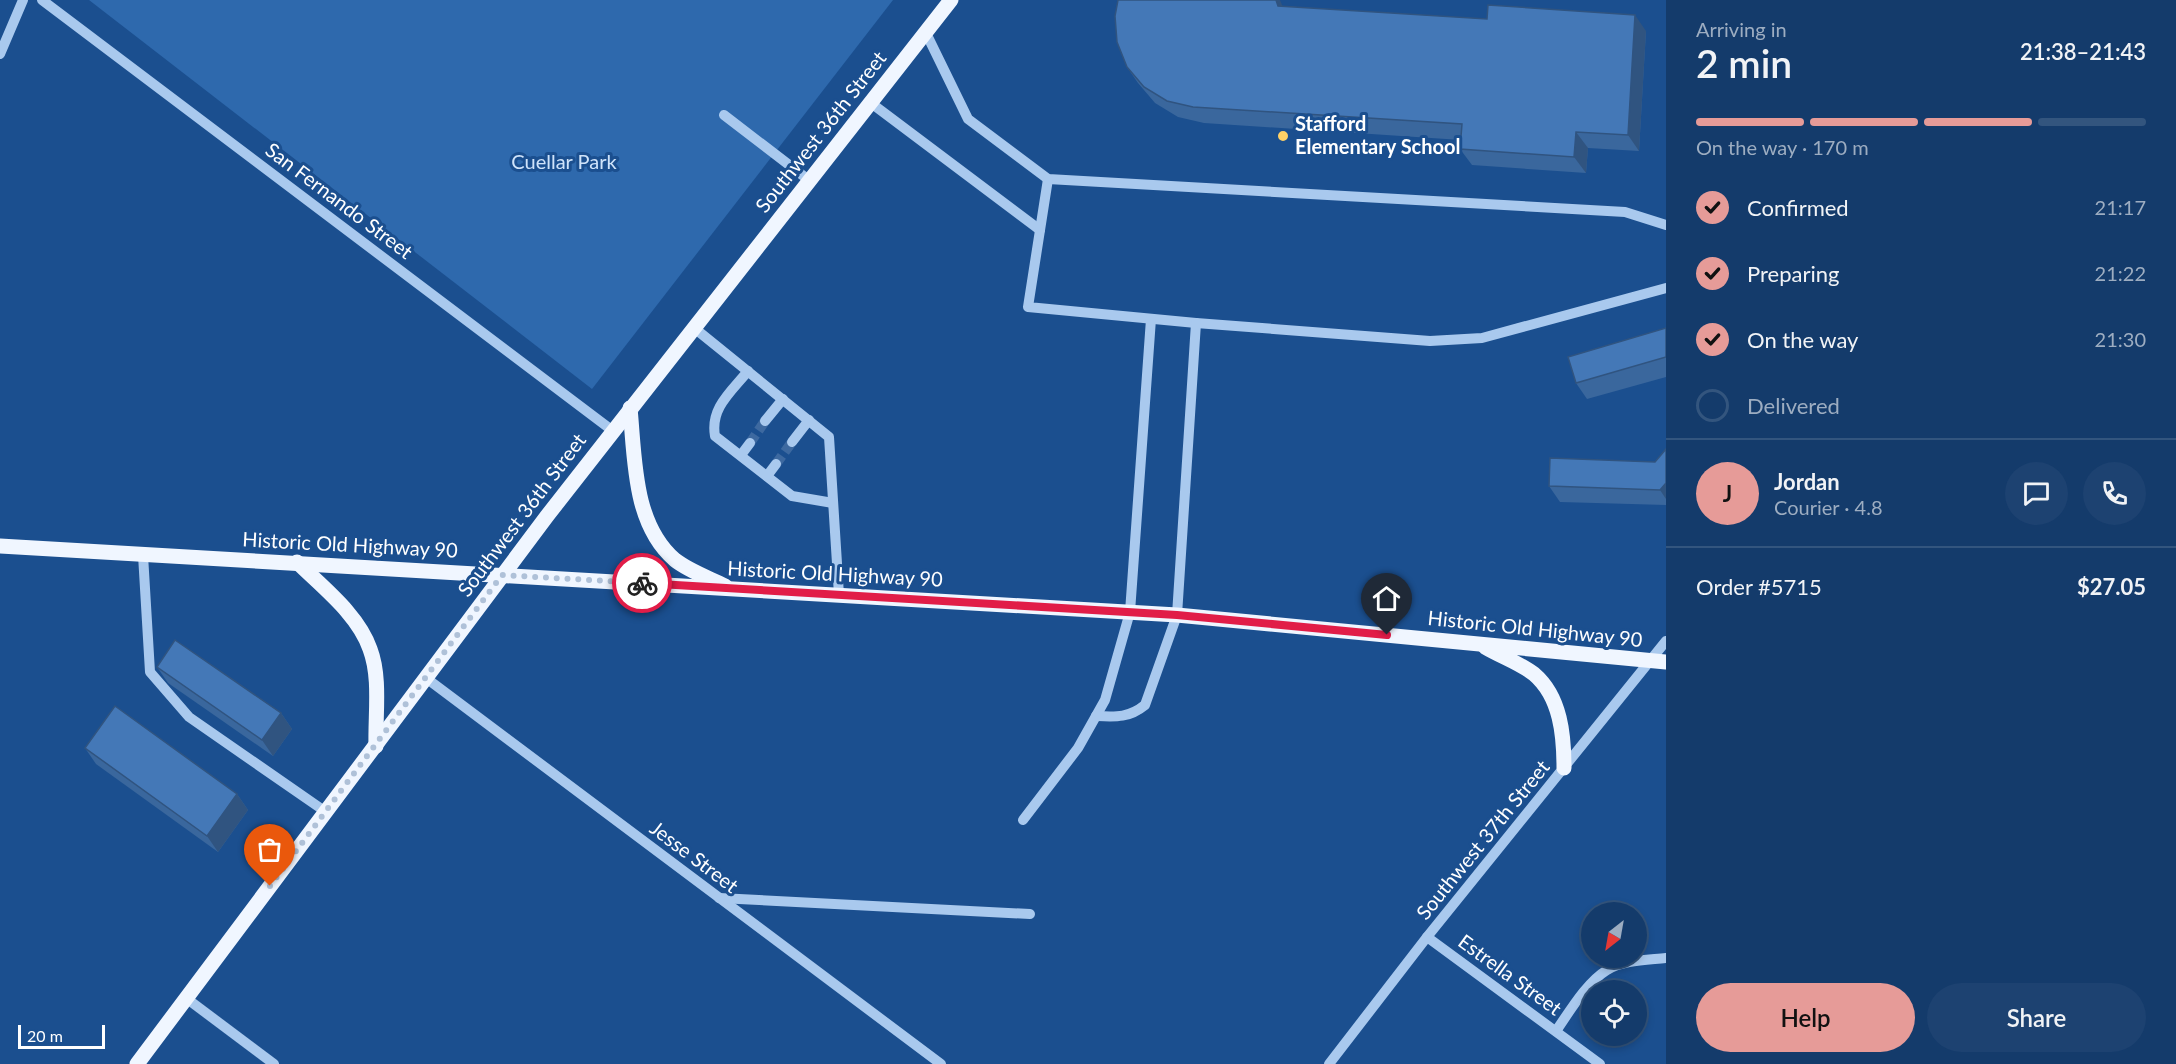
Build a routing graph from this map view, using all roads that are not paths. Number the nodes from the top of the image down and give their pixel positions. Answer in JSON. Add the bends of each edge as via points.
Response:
{"nodes":[{"id":1,"x":23,"y":0,"type":"edge"},
{"id":2,"x":42,"y":0,"type":"edge"},
{"id":3,"x":951,"y":0,"type":"edge"},
{"id":4,"x":926,"y":33,"type":"junction"},
{"id":5,"x":0,"y":54,"type":"edge"},
{"id":6,"x":871,"y":103,"type":"junction"},
{"id":7,"x":724,"y":115,"type":"dead end"},
{"id":8,"x":1048,"y":179,"type":"junction"},
{"id":9,"x":810,"y":181,"type":"junction"},
{"id":10,"x":1666,"y":225,"type":"edge"},
{"id":11,"x":1040,"y":230,"type":"junction"},
{"id":12,"x":1666,"y":288,"type":"edge"},
{"id":13,"x":1151,"y":319,"type":"junction"},
{"id":14,"x":1196,"y":324,"type":"junction"},
{"id":15,"x":693,"y":327,"type":"junction"},
{"id":16,"x":748,"y":371,"type":"junction"},
{"id":17,"x":783,"y":399,"type":"junction"},
{"id":18,"x":630,"y":408,"type":"junction"},
{"id":19,"x":809,"y":420,"type":"junction"},
{"id":20,"x":765,"y":422,"type":"tunnel mouth"},
{"id":21,"x":613,"y":430,"type":"junction"},
{"id":22,"x":750,"y":442,"type":"tunnel mouth"},
{"id":23,"x":792,"y":442,"type":"tunnel mouth"},
{"id":24,"x":741,"y":455,"type":"junction"},
{"id":25,"x":776,"y":464,"type":"tunnel mouth"},
{"id":26,"x":767,"y":476,"type":"junction"},
{"id":27,"x":833,"y":503,"type":"junction"},
{"id":28,"x":0,"y":546,"type":"edge"},
{"id":29,"x":143,"y":555,"type":"junction"},
{"id":30,"x":297,"y":562,"type":"junction"},
{"id":31,"x":502,"y":575,"type":"junction"},
{"id":32,"x":730,"y":589,"type":"junction"},
{"id":33,"x":839,"y":595,"type":"junction"},
{"id":34,"x":1130,"y":612,"type":"junction"},
{"id":35,"x":1177,"y":615,"type":"junction"},
{"id":36,"x":1666,"y":641,"type":"edge"},
{"id":37,"x":1480,"y":644,"type":"junction"},
{"id":38,"x":1659,"y":662,"type":"edge"},
{"id":39,"x":426,"y":678,"type":"junction"},
{"id":40,"x":1096,"y":716,"type":"junction"},
{"id":41,"x":375,"y":746,"type":"junction"},
{"id":42,"x":1564,"y":768,"type":"junction"},
{"id":43,"x":326,"y":812,"type":"junction"},
{"id":44,"x":1023,"y":820,"type":"dead end"},
{"id":45,"x":719,"y":898,"type":"junction"},
{"id":46,"x":1030,"y":914,"type":"dead end"},
{"id":47,"x":1428,"y":937,"type":"junction"},
{"id":48,"x":1666,"y":958,"type":"edge"},
{"id":49,"x":186,"y":998,"type":"junction"},
{"id":50,"x":1556,"y":1031,"type":"junction"},
{"id":51,"x":136,"y":1064,"type":"edge"},
{"id":52,"x":274,"y":1064,"type":"edge"},
{"id":53,"x":941,"y":1064,"type":"edge"},
{"id":54,"x":1329,"y":1064,"type":"edge"},
{"id":55,"x":1600,"y":1064,"type":"edge"}],
"edges":[{"from":1,"to":5,"type":"street"},
{"from":2,"to":21,"type":"street","name":"San Fernando Street"},
{"from":3,"to":4,"type":"main road","name":"Southwest 36th Street"},
{"from":4,"to":6,"type":"main road","name":"Southwest 36th Street"},
{"from":4,"to":8,"type":"street","via":[[968,119]]},
{"from":6,"to":9,"type":"main road","name":"Southwest 36th Street"},
{"from":6,"to":11,"type":"street"},
{"from":7,"to":9,"type":"street"},
{"from":8,"to":10,"type":"street","via":[[1625,212]]},
{"from":8,"to":11,"type":"street"},
{"from":9,"to":15,"type":"main road","name":"Southwest 36th Street"},
{"from":11,"to":13,"type":"street","via":[[1028,307]]},
{"from":12,"to":14,"type":"street","via":[[1482,338],[1430,341]]},
{"from":13,"to":14,"type":"street"},
{"from":13,"to":34,"type":"street"},
{"from":14,"to":35,"type":"street"},
{"from":15,"to":16,"type":"street"},
{"from":15,"to":18,"type":"main road","name":"Southwest 36th Street"},
{"from":16,"to":17,"type":"street"},
{"from":16,"to":24,"type":"street","via":[[717,409],[712,422],[715,436]]},
{"from":17,"to":19,"type":"street"},
{"from":17,"to":20,"type":"street"},
{"from":18,"to":21,"type":"main road","name":"Southwest 36th Street"},
{"from":18,"to":32,"type":"main road","via":[[635,468],[653,534],[676,560]]},
{"from":19,"to":23,"type":"street"},
{"from":19,"to":27,"type":"street","via":[[829,437]]},
{"from":21,"to":31,"type":"main road","name":"Southwest 36th Street"},
{"from":22,"to":24,"type":"street"},
{"from":24,"to":26,"type":"street"},
{"from":25,"to":26,"type":"street"},
{"from":26,"to":27,"type":"street","via":[[792,496]]},
{"from":27,"to":33,"type":"street"},
{"from":28,"to":29,"type":"main road","name":"Historic Old Highway 90"},
{"from":29,"to":30,"type":"main road","name":"Historic Old Highway 90"},
{"from":29,"to":43,"type":"street","via":[[150,672],[189,717]]},
{"from":30,"to":31,"type":"main road","name":"Historic Old Highway 90"},
{"from":30,"to":41,"type":"main road","via":[[353,619],[370,648],[375,675]]},
{"from":31,"to":32,"type":"main road","name":"Historic Old Highway 90"},
{"from":31,"to":39,"type":"main road","name":"Southwest 36th Street"},
{"from":32,"to":33,"type":"main road","name":"Historic Old Highway 90"},
{"from":33,"to":34,"type":"main road","name":"Historic Old Highway 90"},
{"from":34,"to":35,"type":"main road","name":"Historic Old Highway 90"},
{"from":34,"to":40,"type":"street","via":[[1105,700]]},
{"from":35,"to":37,"type":"main road","name":"Historic Old Highway 90"},
{"from":35,"to":40,"type":"street","via":[[1145,705],[1134,714]]},
{"from":36,"to":38,"type":"street","name":"Southwest 37th Street"},
{"from":37,"to":38,"type":"main road","name":"Historic Old Highway 90"},
{"from":37,"to":42,"type":"main road","via":[[1534,675],[1552,699],[1564,734]]},
{"from":38,"to":42,"type":"street","name":"Southwest 37th Street"},
{"from":39,"to":41,"type":"main road","name":"Southwest 36th Street"},
{"from":39,"to":45,"type":"street","name":"Jesse Street"},
{"from":40,"to":44,"type":"street","via":[[1078,748]]},
{"from":41,"to":43,"type":"main road","name":"Southwest 36th Street"},
{"from":42,"to":47,"type":"street","name":"Southwest 37th Street"},
{"from":43,"to":49,"type":"main road","name":"Southwest 36th Street"},
{"from":45,"to":46,"type":"street"},
{"from":45,"to":53,"type":"street","name":"Jesse Street"},
{"from":47,"to":50,"type":"street","name":"Estrella Street"},
{"from":47,"to":54,"type":"street","name":"Southwest 37th Street"},
{"from":48,"to":50,"type":"street","via":[[1607,969]]},
{"from":49,"to":51,"type":"main road","name":"Southwest 36th Street"},
{"from":49,"to":52,"type":"street"},
{"from":50,"to":55,"type":"street","name":"Estrella Street"}]}
